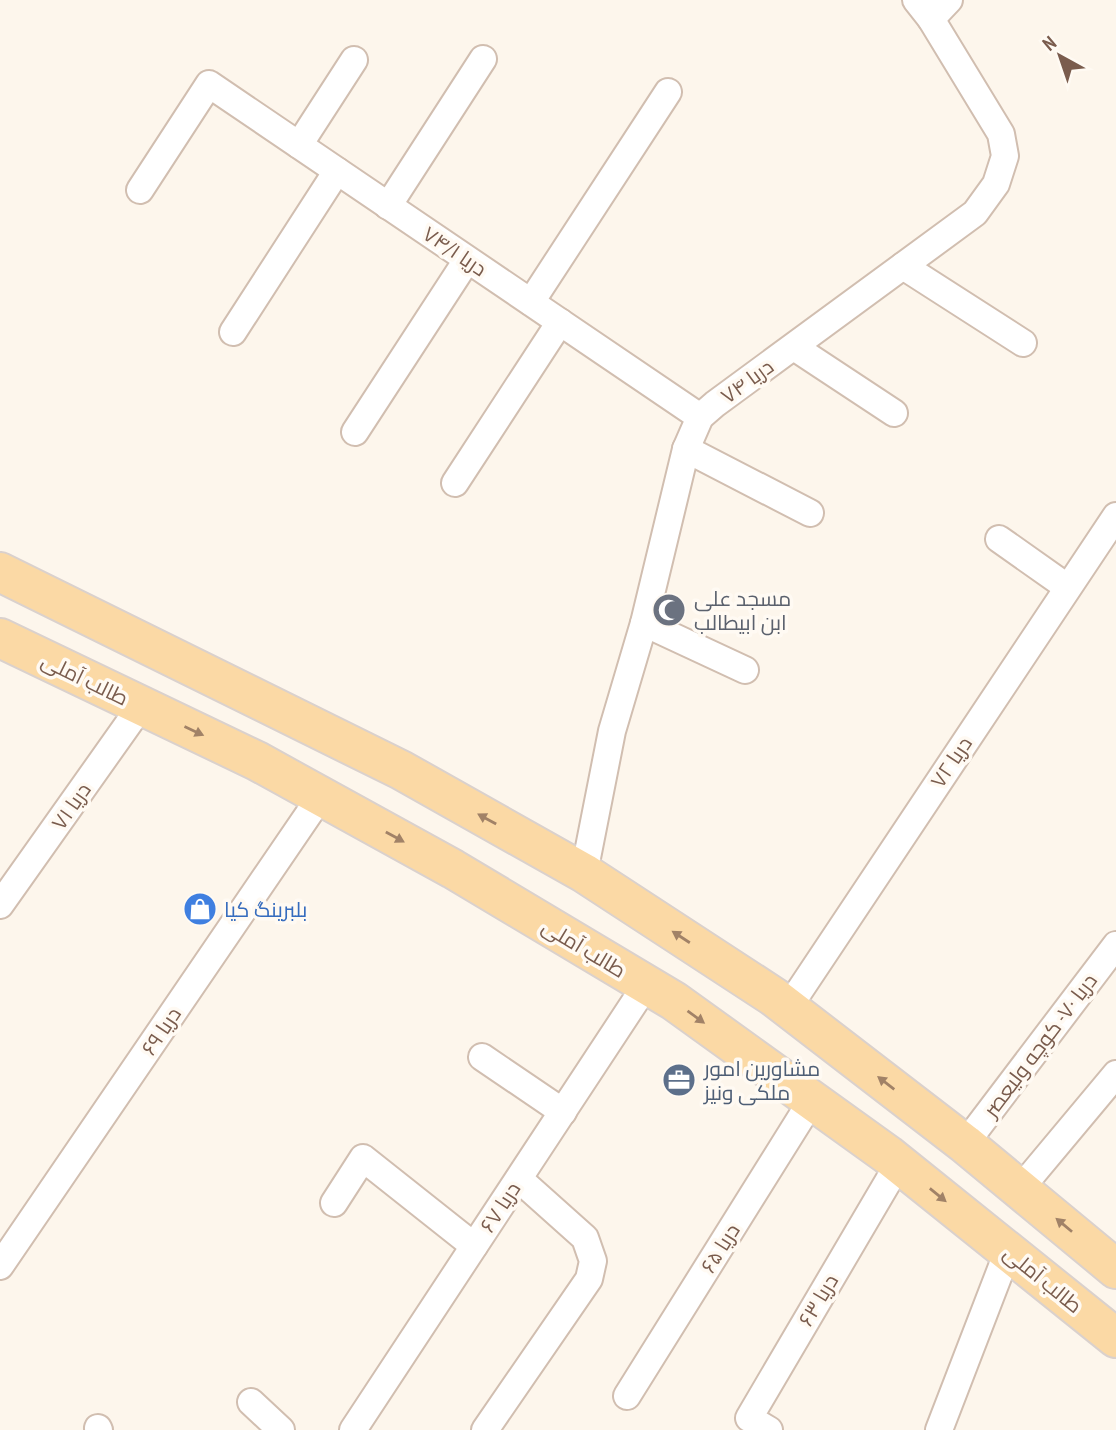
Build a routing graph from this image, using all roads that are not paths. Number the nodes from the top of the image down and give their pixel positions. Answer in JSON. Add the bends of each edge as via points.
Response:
{"nodes":[{"id":1,"x":932,"y":6,"type":"edge"},
{"id":2,"x":483,"y":59,"type":"dead end"},
{"id":3,"x":354,"y":60,"type":"dead end"},
{"id":4,"x":668,"y":92,"type":"dead end"},
{"id":5,"x":299,"y":145,"type":"junction"},
{"id":6,"x":337,"y":171,"type":"junction"},
{"id":7,"x":140,"y":190,"type":"dead end"},
{"id":8,"x":388,"y":206,"type":"junction"},
{"id":9,"x":467,"y":260,"type":"junction"},
{"id":10,"x":903,"y":267,"type":"junction"},
{"id":11,"x":531,"y":302,"type":"junction"},
{"id":12,"x":560,"y":322,"type":"junction"},
{"id":13,"x":233,"y":332,"type":"dead end"},
{"id":14,"x":1023,"y":344,"type":"dead end"},
{"id":15,"x":794,"y":347,"type":"junction"},
{"id":16,"x":894,"y":413,"type":"dead end"},
{"id":17,"x":700,"y":417,"type":"junction"},
{"id":18,"x":355,"y":432,"type":"dead end"},
{"id":19,"x":686,"y":449,"type":"junction"},
{"id":20,"x":455,"y":483,"type":"dead end"},
{"id":21,"x":810,"y":513,"type":"dead end"},
{"id":22,"x":1116,"y":516,"type":"edge"},
{"id":23,"x":999,"y":539,"type":"dead end"},
{"id":24,"x":0,"y":572,"type":"edge"},
{"id":25,"x":1067,"y":587,"type":"junction"},
{"id":26,"x":644,"y":623,"type":"junction"},
{"id":27,"x":0,"y":638,"type":"edge"},
{"id":28,"x":745,"y":670,"type":"dead end"},
{"id":29,"x":141,"y":706,"type":"junction"},
{"id":30,"x":321,"y":796,"type":"junction"},
{"id":31,"x":584,"y":873,"type":"junction"},
{"id":32,"x":0,"y":905,"type":"edge"},
{"id":33,"x":1116,"y":945,"type":"edge"},
{"id":34,"x":646,"y":985,"type":"junction"},
{"id":35,"x":788,"y":1008,"type":"junction"},
{"id":36,"x":482,"y":1057,"type":"dead end"},
{"id":37,"x":1116,"y":1074,"type":"edge"},
{"id":38,"x":813,"y":1100,"type":"junction"},
{"id":39,"x":563,"y":1112,"type":"junction"},
{"id":40,"x":965,"y":1144,"type":"junction"},
{"id":41,"x":899,"y":1163,"type":"junction"},
{"id":42,"x":519,"y":1179,"type":"junction"},
{"id":43,"x":1020,"y":1189,"type":"junction"},
{"id":44,"x":334,"y":1203,"type":"dead end"},
{"id":45,"x":474,"y":1246,"type":"junction"},
{"id":46,"x":1009,"y":1251,"type":"junction"},
{"id":47,"x":0,"y":1266,"type":"edge"},
{"id":48,"x":1116,"y":1269,"type":"edge"},
{"id":49,"x":1116,"y":1338,"type":"edge"},
{"id":50,"x":627,"y":1396,"type":"dead end"},
{"id":51,"x":251,"y":1402,"type":"dead end"},
{"id":52,"x":281,"y":1430,"type":"edge"},
{"id":53,"x":353,"y":1430,"type":"edge"},
{"id":54,"x":485,"y":1430,"type":"edge"},
{"id":55,"x":769,"y":1430,"type":"edge"},
{"id":56,"x":939,"y":1430,"type":"edge"}],
"edges":[{"from":1,"to":10,"type":"street","name":"دریا ۷۴","via":[[1001,134],[1005,156],[996,184],[975,213]]},
{"from":2,"to":8,"type":"street"},
{"from":3,"to":5,"type":"street"},
{"from":4,"to":11,"type":"street"},
{"from":5,"to":6,"type":"street","name":"دریا ۷۴/۱"},
{"from":5,"to":7,"type":"street","name":"دریا ۷۴/۱","via":[[209,84]]},
{"from":6,"to":8,"type":"street","name":"دریا ۷۴/۱"},
{"from":6,"to":13,"type":"street"},
{"from":8,"to":9,"type":"street","name":"دریا ۷۴/۱"},
{"from":9,"to":11,"type":"street","name":"دریا ۷۴/۱"},
{"from":9,"to":18,"type":"street"},
{"from":10,"to":14,"type":"street"},
{"from":10,"to":15,"type":"street","name":"دریا ۷۴"},
{"from":11,"to":12,"type":"street","name":"دریا ۷۴/۱"},
{"from":12,"to":17,"type":"street","name":"دریا ۷۴/۱"},
{"from":12,"to":20,"type":"street"},
{"from":15,"to":16,"type":"street"},
{"from":15,"to":17,"type":"street","name":"دریا ۷۴"},
{"from":17,"to":19,"type":"street","name":"دریا ۷۴"},
{"from":19,"to":21,"type":"street"},
{"from":19,"to":26,"type":"street","name":"دریا ۷۴"},
{"from":22,"to":25,"type":"street","name":"دریا ۷۲"},
{"from":23,"to":25,"type":"street"},
{"from":31,"to":24,"type":"main road","one_way":true,"via":[[401,770]]},
{"from":25,"to":35,"type":"street","name":"دریا ۷۲"},
{"from":26,"to":28,"type":"street"},
{"from":26,"to":31,"type":"street","name":"دریا ۷۴","via":[[612,731]]},
{"from":27,"to":29,"type":"main road","name":"طالب آملی"},
{"from":29,"to":30,"type":"main road","name":"طالب آملی","one_way":true},
{"from":29,"to":32,"type":"street","name":"دریا ۷۱"},
{"from":30,"to":34,"type":"main road","name":"طالب آملی","one_way":true},
{"from":30,"to":47,"type":"street","name":"دریا ۶۹"},
{"from":35,"to":31,"type":"main road","one_way":true},
{"from":33,"to":40,"type":"street","name":"دریا ۷۰- کوچه ولیعصر"},
{"from":34,"to":38,"type":"main road","name":"طالب آملی","one_way":true},
{"from":34,"to":39,"type":"street","name":"دریا ۶۷"},
{"from":40,"to":35,"type":"main road","one_way":true},
{"from":36,"to":39,"type":"street"},
{"from":37,"to":43,"type":"street"},
{"from":38,"to":41,"type":"main road","name":"طالب آملی"},
{"from":38,"to":50,"type":"street","name":"دریا ۶۵"},
{"from":39,"to":42,"type":"street","name":"دریا ۶۷"},
{"from":40,"to":43,"type":"main road"},
{"from":41,"to":46,"type":"main road","name":"طالب آملی","one_way":true},
{"from":41,"to":55,"type":"street","name":"دریا ۶۳","via":[[749,1418]]},
{"from":42,"to":45,"type":"street","name":"دریا ۶۷"},
{"from":42,"to":54,"type":"street","via":[[585,1238],[593,1261],[589,1279]]},
{"from":48,"to":43,"type":"main road","one_way":true},
{"from":44,"to":45,"type":"street","via":[[363,1158]]},
{"from":45,"to":53,"type":"street","name":"دریا ۶۷"},
{"from":46,"to":49,"type":"main road","name":"طالب آملی"},
{"from":46,"to":56,"type":"street"},
{"from":51,"to":52,"type":"street"}]}
